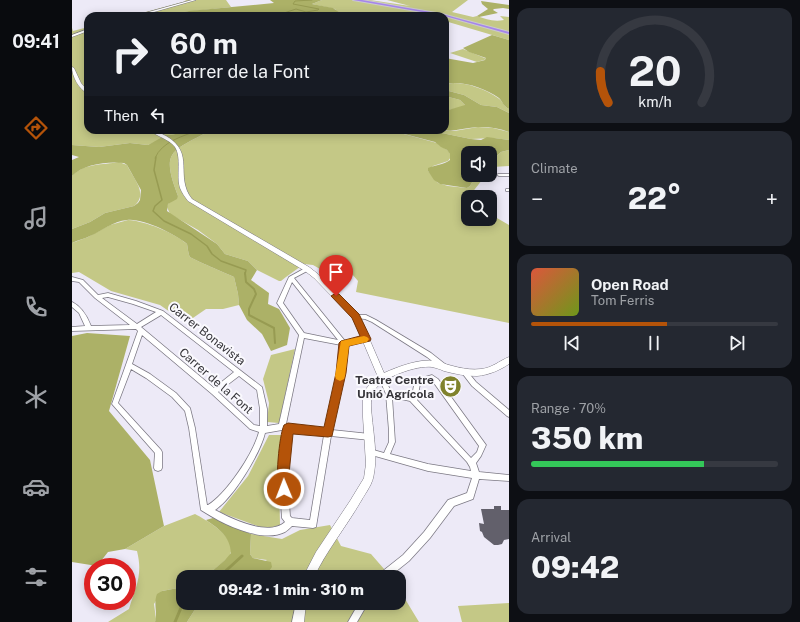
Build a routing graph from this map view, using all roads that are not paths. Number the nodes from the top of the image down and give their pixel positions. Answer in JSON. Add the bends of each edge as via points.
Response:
{"nodes":[{"id":1,"x":195,"y":0,"type":"edge"},
{"id":2,"x":355,"y":0,"type":"edge"},
{"id":3,"x":366,"y":0,"type":"edge"},
{"id":4,"x":151,"y":12,"type":"edge"},
{"id":5,"x":425,"y":12,"type":"edge"},
{"id":6,"x":434,"y":12,"type":"edge"},
{"id":7,"x":449,"y":15,"type":"edge"},
{"id":8,"x":449,"y":17,"type":"edge"},
{"id":9,"x":84,"y":32,"type":"edge"},
{"id":10,"x":509,"y":32,"type":"edge"},
{"id":11,"x":72,"y":36,"type":"edge"},
{"id":12,"x":72,"y":68,"type":"edge"},
{"id":13,"x":84,"y":89,"type":"edge"},
{"id":14,"x":158,"y":134,"type":"edge"},
{"id":15,"x":499,"y":175,"type":"dead end"},
{"id":16,"x":509,"y":175,"type":"edge"},
{"id":17,"x":307,"y":269,"type":"junction"},
{"id":18,"x":291,"y":278,"type":"junction"},
{"id":19,"x":72,"y":279,"type":"edge"},
{"id":20,"x":98,"y":296,"type":"junction"},
{"id":21,"x":72,"y":304,"type":"edge"},
{"id":22,"x":161,"y":312,"type":"junction"},
{"id":23,"x":356,"y":317,"type":"junction"},
{"id":24,"x":72,"y":329,"type":"edge"},
{"id":25,"x":89,"y":329,"type":"junction"},
{"id":26,"x":139,"y":329,"type":"junction"},
{"id":27,"x":302,"y":335,"type":"junction"},
{"id":28,"x":366,"y":339,"type":"junction"},
{"id":29,"x":344,"y":343,"type":"junction"},
{"id":30,"x":509,"y":360,"type":"edge"},
{"id":31,"x":129,"y":365,"type":"junction"},
{"id":32,"x":445,"y":368,"type":"junction"},
{"id":33,"x":238,"y":373,"type":"junction"},
{"id":34,"x":465,"y":373,"type":"junction"},
{"id":35,"x":382,"y":378,"type":"junction"},
{"id":36,"x":214,"y":392,"type":"junction"},
{"id":37,"x":389,"y":394,"type":"junction"},
{"id":38,"x":414,"y":402,"type":"junction"},
{"id":39,"x":509,"y":414,"type":"edge"},
{"id":40,"x":285,"y":428,"type":"junction"},
{"id":41,"x":264,"y":430,"type":"junction"},
{"id":42,"x":328,"y":432,"type":"junction"},
{"id":43,"x":370,"y":437,"type":"junction"},
{"id":44,"x":370,"y":452,"type":"junction"},
{"id":45,"x":386,"y":456,"type":"junction"},
{"id":46,"x":471,"y":463,"type":"junction"},
{"id":47,"x":158,"y":468,"type":"dead end"},
{"id":48,"x":476,"y":475,"type":"junction"},
{"id":49,"x":506,"y":477,"type":"edge"},
{"id":50,"x":509,"y":484,"type":"edge"},
{"id":51,"x":208,"y":510,"type":"junction"},
{"id":52,"x":288,"y":520,"type":"junction"},
{"id":53,"x":312,"y":570,"type":"edge"},
{"id":54,"x":391,"y":570,"type":"edge"},
{"id":55,"x":300,"y":610,"type":"edge"},
{"id":56,"x":360,"y":610,"type":"edge"},
{"id":57,"x":298,"y":622,"type":"edge"},
{"id":58,"x":352,"y":622,"type":"edge"}],
"edges":[{"from":1,"to":4,"type":"street"},
{"from":2,"to":5,"type":"highway"},
{"from":3,"to":6,"type":"highway"},
{"from":7,"to":10,"type":"highway"},
{"from":8,"to":10,"type":"highway"},
{"from":9,"to":11,"type":"street"},
{"from":12,"to":13,"type":"street"},
{"from":14,"to":17,"type":"street","via":[[179,150],[182,187],[186,196]]},
{"from":15,"to":16,"type":"street"},
{"from":17,"to":18,"type":"street"},
{"from":17,"to":23,"type":"street"},
{"from":18,"to":27,"type":"street","via":[[280,303]]},
{"from":18,"to":29,"type":"street"},
{"from":19,"to":20,"type":"street","name":"Carrer de la Font","via":[[81,282]]},
{"from":20,"to":22,"type":"street","name":"Carrer Bonavista","via":[[108,295]]},
{"from":20,"to":26,"type":"street","name":"Carrer de la Font"},
{"from":21,"to":25,"type":"street","via":[[82,313]]},
{"from":22,"to":26,"type":"street"},
{"from":22,"to":33,"type":"street","name":"Carrer Bonavista"},
{"from":23,"to":28,"type":"street"},
{"from":23,"to":32,"type":"street","via":[[366,317],[374,321],[429,355]]},
{"from":24,"to":25,"type":"street"},
{"from":25,"to":26,"type":"street"},
{"from":26,"to":31,"type":"street"},
{"from":26,"to":36,"type":"street","name":"Carrer de la Font"},
{"from":27,"to":29,"type":"street"},
{"from":27,"to":40,"type":"street"},
{"from":28,"to":29,"type":"street"},
{"from":28,"to":35,"type":"street"},
{"from":29,"to":42,"type":"street","via":[[341,373]]},
{"from":30,"to":34,"type":"street","via":[[487,372]]},
{"from":31,"to":47,"type":"street","via":[[115,404],[159,452]]},
{"from":31,"to":51,"type":"street","via":[[174,395],[188,410],[204,507]]},
{"from":32,"to":34,"type":"street"},
{"from":32,"to":35,"type":"street","via":[[431,364],[419,365]]},
{"from":33,"to":36,"type":"street"},
{"from":33,"to":41,"type":"street","name":"Carrer Bonavista","via":[[260,389],[264,408]]},
{"from":34,"to":39,"type":"street"},
{"from":35,"to":37,"type":"street"},
{"from":35,"to":43,"type":"street","via":[[369,390],[367,397]]},
{"from":36,"to":41,"type":"street","name":"Carrer de la Font","via":[[252,427]]},
{"from":37,"to":38,"type":"street","via":[[412,399]]},
{"from":37,"to":45,"type":"street","via":[[392,442]]},
{"from":38,"to":46,"type":"street"},
{"from":38,"to":46,"type":"street","via":[[417,382],[432,378],[436,381],[483,445],[480,454]]},
{"from":40,"to":41,"type":"street"},
{"from":40,"to":42,"type":"street"},
{"from":40,"to":52,"type":"street","via":[[283,474]]},
{"from":41,"to":51,"type":"street","via":[[246,466],[220,501]]},
{"from":42,"to":43,"type":"street"},
{"from":42,"to":52,"type":"street","via":[[313,524]]},
{"from":43,"to":44,"type":"street"},
{"from":44,"to":45,"type":"street"},
{"from":44,"to":53,"type":"street","via":[[370,473],[364,488]]},
{"from":45,"to":48,"type":"street","via":[[422,466]]},
{"from":46,"to":48,"type":"street"},
{"from":48,"to":49,"type":"street"},
{"from":48,"to":54,"type":"street","via":[[470,496],[451,503],[427,535]]},
{"from":49,"to":50,"type":"street"},
{"from":51,"to":52,"type":"street","via":[[266,533],[287,528]]},
{"from":55,"to":57,"type":"street"},
{"from":56,"to":58,"type":"street"}]}
